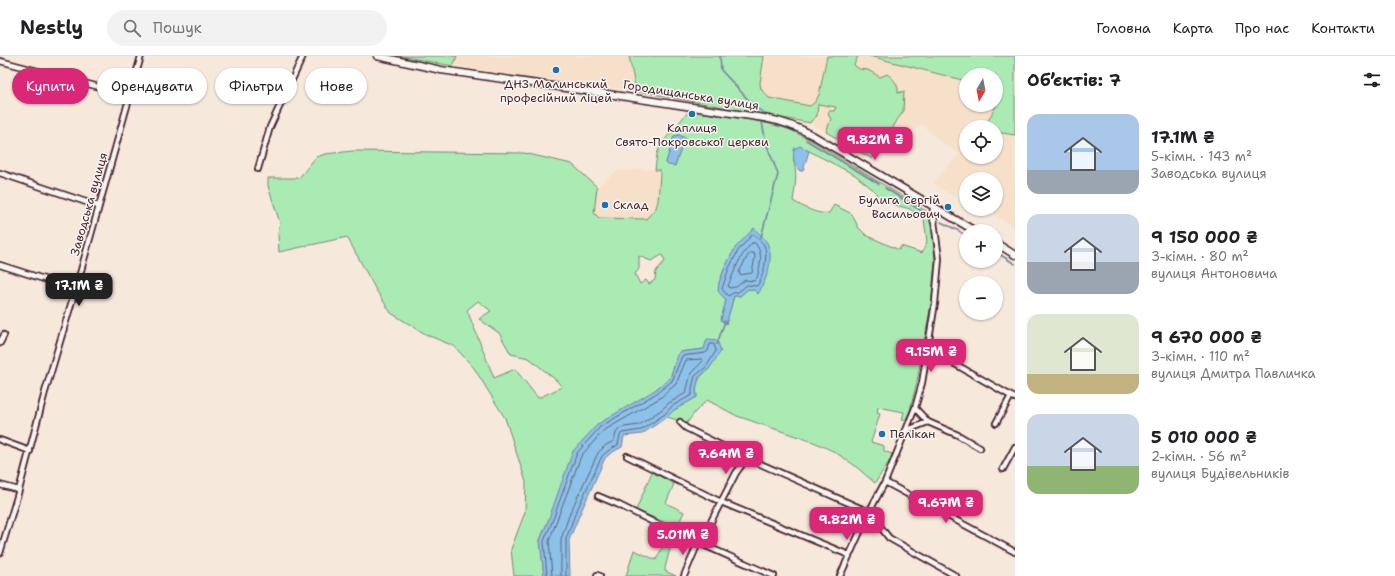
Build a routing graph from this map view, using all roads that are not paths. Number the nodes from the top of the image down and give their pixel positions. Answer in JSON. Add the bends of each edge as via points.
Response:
{"nodes":[{"id":1,"x":141,"y":56,"type":"edge"},
{"id":2,"x":304,"y":56,"type":"edge"},
{"id":3,"x":377,"y":56,"type":"edge"},
{"id":4,"x":0,"y":61,"type":"edge"},
{"id":5,"x":138,"y":68,"type":"edge"},
{"id":6,"x":97,"y":86,"type":"edge"},
{"id":7,"x":127,"y":104,"type":"edge"},
{"id":8,"x":258,"y":169,"type":"dead end"},
{"id":9,"x":0,"y":173,"type":"edge"},
{"id":10,"x":98,"y":206,"type":"junction"},
{"id":11,"x":934,"y":207,"type":"junction"},
{"id":12,"x":934,"y":221,"type":"joint"},
{"id":13,"x":963,"y":224,"type":"edge"},
{"id":14,"x":1003,"y":247,"type":"edge"},
{"id":15,"x":1015,"y":254,"type":"edge"},
{"id":16,"x":0,"y":265,"type":"edge"},
{"id":17,"x":75,"y":289,"type":"junction"},
{"id":18,"x":4,"y":335,"type":"dead end"},
{"id":19,"x":0,"y":343,"type":"edge"},
{"id":20,"x":927,"y":348,"type":"junction"},
{"id":21,"x":1013,"y":397,"type":"edge"},
{"id":22,"x":915,"y":408,"type":"junction"},
{"id":23,"x":680,"y":422,"type":"dead end"},
{"id":24,"x":928,"y":422,"type":"junction"},
{"id":25,"x":996,"y":423,"type":"dead end"},
{"id":26,"x":905,"y":431,"type":"junction"},
{"id":27,"x":0,"y":440,"type":"edge"},
{"id":28,"x":1015,"y":447,"type":"edge"},
{"id":29,"x":980,"y":448,"type":"dead end"},
{"id":30,"x":30,"y":451,"type":"junction"},
{"id":31,"x":627,"y":456,"type":"dead end"},
{"id":32,"x":747,"y":458,"type":"junction"},
{"id":33,"x":1003,"y":469,"type":"dead end"},
{"id":34,"x":885,"y":482,"type":"junction"},
{"id":35,"x":0,"y":485,"type":"edge"},
{"id":36,"x":19,"y":490,"type":"junction"},
{"id":37,"x":598,"y":496,"type":"dead end"},
{"id":38,"x":721,"y":502,"type":"junction"},
{"id":39,"x":869,"y":512,"type":"junction"},
{"id":40,"x":698,"y":543,"type":"junction"},
{"id":41,"x":1015,"y":552,"type":"edge"},
{"id":42,"x":0,"y":553,"type":"edge"},
{"id":43,"x":849,"y":555,"type":"junction"},
{"id":44,"x":684,"y":576,"type":"edge"},
{"id":45,"x":774,"y":576,"type":"edge"},
{"id":46,"x":840,"y":576,"type":"edge"},
{"id":47,"x":956,"y":576,"type":"edge"}],
"edges":[{"from":1,"to":5,"type":"street","name":"Заводська вулиця"},
{"from":2,"to":8,"type":"street","via":[[270,127]]},
{"from":3,"to":11,"type":"street","name":"Городищанська вулиця","via":[[441,70],[612,94],[791,124]]},
{"from":4,"to":6,"type":"street"},
{"from":7,"to":10,"type":"street","name":"Заводська вулиця"},
{"from":9,"to":10,"type":"street"},
{"from":10,"to":17,"type":"street","name":"Заводська вулиця"},
{"from":11,"to":12,"type":"street"},
{"from":11,"to":13,"type":"street","name":"Городищанська вулиця"},
{"from":12,"to":20,"type":"street","via":[[939,259]]},
{"from":14,"to":15,"type":"street"},
{"from":16,"to":17,"type":"street"},
{"from":17,"to":30,"type":"street","name":"Заводська вулиця"},
{"from":18,"to":19,"type":"street"},
{"from":20,"to":21,"type":"street"},
{"from":20,"to":22,"type":"street","via":[[922,384]]},
{"from":21,"to":25,"type":"street"},
{"from":22,"to":24,"type":"street"},
{"from":22,"to":26,"type":"street"},
{"from":23,"to":32,"type":"street","via":[[686,428]]},
{"from":24,"to":26,"type":"street"},
{"from":24,"to":29,"type":"street"},
{"from":26,"to":34,"type":"street"},
{"from":27,"to":30,"type":"street"},
{"from":28,"to":33,"type":"street"},
{"from":30,"to":36,"type":"street","name":"Заводська вулиця"},
{"from":31,"to":38,"type":"street"},
{"from":32,"to":38,"type":"street"},
{"from":32,"to":39,"type":"street"},
{"from":34,"to":39,"type":"street"},
{"from":34,"to":41,"type":"street"},
{"from":35,"to":36,"type":"street"},
{"from":36,"to":42,"type":"street","name":"Заводська вулиця"},
{"from":37,"to":40,"type":"street"},
{"from":38,"to":40,"type":"street"},
{"from":38,"to":43,"type":"street"},
{"from":39,"to":43,"type":"street"},
{"from":39,"to":47,"type":"street","via":[[889,538]]},
{"from":40,"to":44,"type":"street"},
{"from":40,"to":45,"type":"street"},
{"from":43,"to":46,"type":"street"}]}
